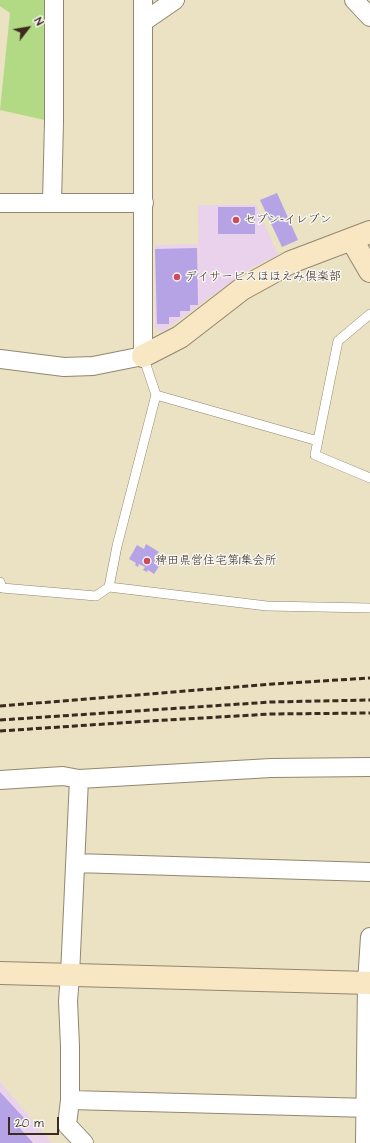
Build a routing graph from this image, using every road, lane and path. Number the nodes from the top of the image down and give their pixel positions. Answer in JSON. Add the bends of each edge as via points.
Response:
{"nodes":[{"id":1,"x":54,"y":0,"type":"edge"},
{"id":2,"x":144,"y":0,"type":"edge"},
{"id":3,"x":175,"y":0,"type":"edge"},
{"id":4,"x":354,"y":0,"type":"edge"},
{"id":5,"x":370,"y":17,"type":"edge"},
{"id":6,"x":144,"y":22,"type":"junction"},
{"id":7,"x":52,"y":202,"type":"junction"},
{"id":8,"x":0,"y":203,"type":"edge"},
{"id":9,"x":144,"y":203,"type":"junction"},
{"id":10,"x":361,"y":236,"type":"edge"},
{"id":11,"x":370,"y":271,"type":"edge"},
{"id":12,"x":370,"y":314,"type":"edge"},
{"id":13,"x":143,"y":356,"type":"junction"},
{"id":14,"x":0,"y":359,"type":"edge"},
{"id":15,"x":156,"y":395,"type":"junction"},
{"id":16,"x":318,"y":441,"type":"junction"},
{"id":17,"x":370,"y":478,"type":"edge"},
{"id":18,"x":0,"y":582,"type":"edge"},
{"id":19,"x":109,"y":586,"type":"junction"},
{"id":20,"x":370,"y":608,"type":"edge"},
{"id":21,"x":370,"y":767,"type":"edge"},
{"id":22,"x":79,"y":779,"type":"junction"},
{"id":23,"x":0,"y":780,"type":"edge"},
{"id":24,"x":75,"y":863,"type":"junction"},
{"id":25,"x":370,"y":872,"type":"edge"},
{"id":26,"x":370,"y":937,"type":"edge"},
{"id":27,"x":0,"y":973,"type":"edge"},
{"id":28,"x":70,"y":975,"type":"junction"},
{"id":29,"x":369,"y":983,"type":"edge"},
{"id":30,"x":70,"y":1100,"type":"junction"},
{"id":31,"x":368,"y":1108,"type":"edge"},
{"id":32,"x":84,"y":1143,"type":"edge"},
{"id":33,"x":365,"y":1143,"type":"edge"}],
"edges":[{"from":1,"to":7,"type":"street"},
{"from":2,"to":6,"type":"street"},
{"from":3,"to":6,"type":"street"},
{"from":4,"to":5,"type":"street"},
{"from":6,"to":9,"type":"street"},
{"from":7,"to":8,"type":"street"},
{"from":7,"to":9,"type":"street"},
{"from":9,"to":13,"type":"street"},
{"from":10,"to":11,"type":"street"},
{"from":10,"to":13,"type":"street","via":[[291,262],[242,289],[180,337]]},
{"from":12,"to":16,"type":"lane","via":[[338,341]]},
{"from":13,"to":14,"type":"street","via":[[93,366],[64,367]]},
{"from":13,"to":15,"type":"lane"},
{"from":15,"to":16,"type":"lane"},
{"from":15,"to":19,"type":"lane","via":[[116,546]]},
{"from":16,"to":17,"type":"lane","via":[[315,455]]},
{"from":18,"to":19,"type":"lane","via":[[2,588],[96,596]]},
{"from":19,"to":20,"type":"lane","via":[[268,606]]},
{"from":21,"to":22,"type":"street","via":[[271,768]]},
{"from":22,"to":23,"type":"street","via":[[63,776]]},
{"from":22,"to":24,"type":"street"},
{"from":24,"to":25,"type":"street"},
{"from":24,"to":28,"type":"street"},
{"from":26,"to":29,"type":"street"},
{"from":27,"to":28,"type":"street"},
{"from":28,"to":29,"type":"street"},
{"from":28,"to":30,"type":"street"},
{"from":29,"to":31,"type":"street"},
{"from":30,"to":31,"type":"street"},
{"from":30,"to":32,"type":"street","via":[[67,1125]]},
{"from":31,"to":33,"type":"street"}]}
